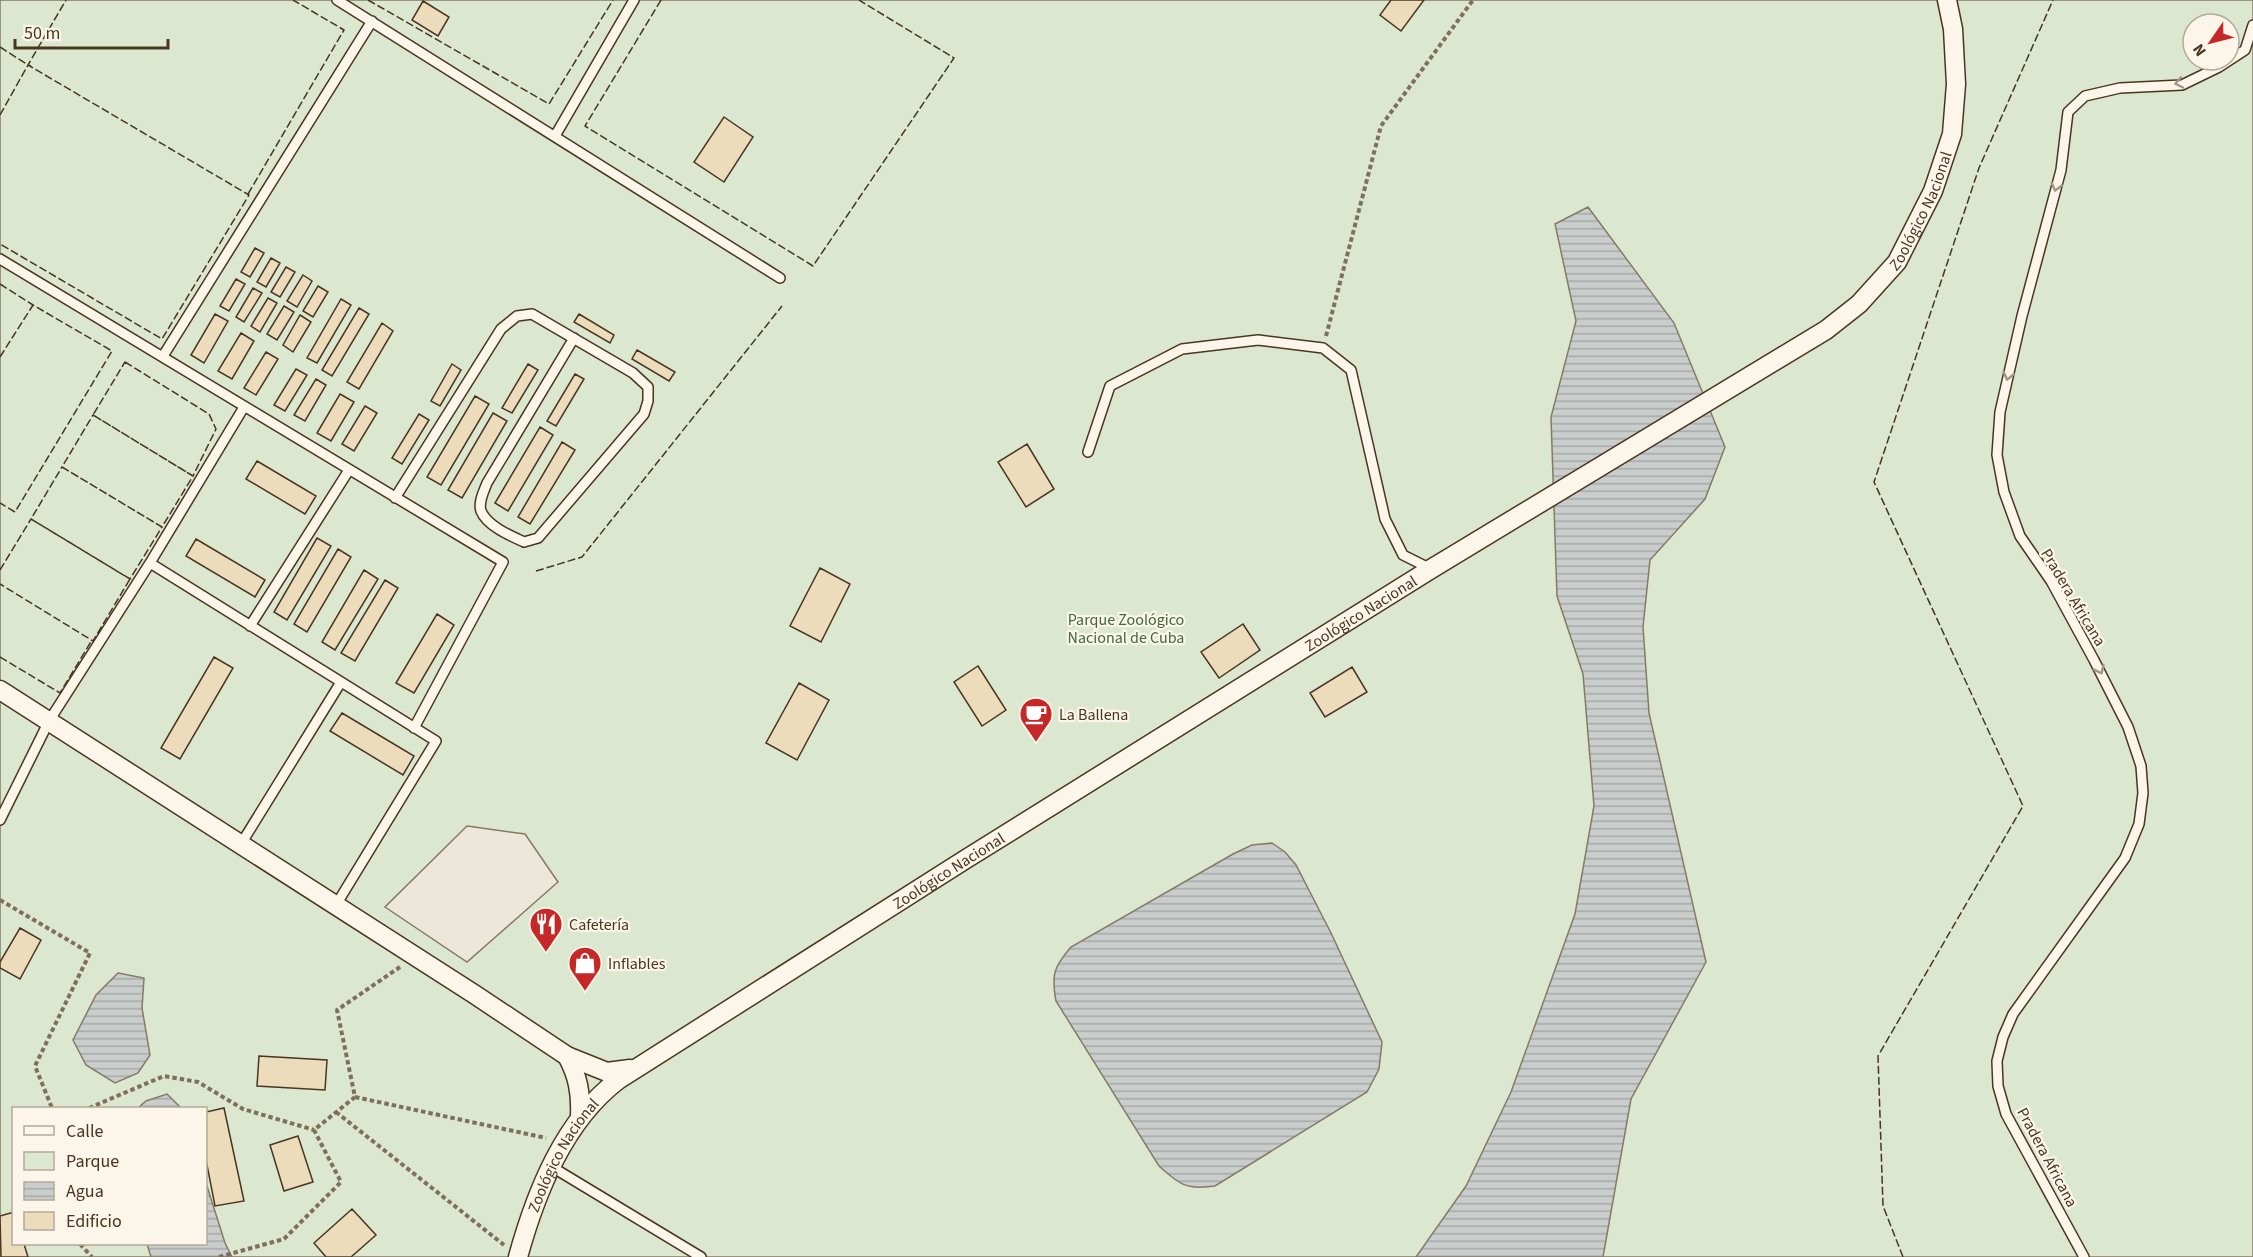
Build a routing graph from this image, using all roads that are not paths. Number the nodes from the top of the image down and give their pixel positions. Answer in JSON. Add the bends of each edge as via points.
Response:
{"nodes":[{"id":1,"x":337,"y":0,"type":"edge"},
{"id":2,"x":634,"y":0,"type":"edge"},
{"id":3,"x":1947,"y":0,"type":"edge"},
{"id":4,"x":372,"y":21,"type":"junction"},
{"id":5,"x":2253,"y":25,"type":"edge"},
{"id":6,"x":555,"y":136,"type":"junction"},
{"id":7,"x":0,"y":259,"type":"edge"},
{"id":8,"x":780,"y":278,"type":"dead end"},
{"id":9,"x":574,"y":338,"type":"junction"},
{"id":10,"x":164,"y":356,"type":"junction"},
{"id":11,"x":244,"y":407,"type":"junction"},
{"id":12,"x":1088,"y":452,"type":"dead end"},
{"id":13,"x":349,"y":470,"type":"junction"},
{"id":14,"x":395,"y":498,"type":"junction"},
{"id":15,"x":150,"y":563,"type":"junction"},
{"id":16,"x":1431,"y":569,"type":"junction"},
{"id":17,"x":250,"y":626,"type":"junction"},
{"id":18,"x":341,"y":682,"type":"junction"},
{"id":19,"x":0,"y":690,"type":"edge"},
{"id":20,"x":49,"y":721,"type":"junction"},
{"id":21,"x":414,"y":728,"type":"junction"},
{"id":22,"x":0,"y":820,"type":"edge"},
{"id":23,"x":241,"y":844,"type":"junction"},
{"id":24,"x":336,"y":905,"type":"junction"},
{"id":25,"x":567,"y":1056,"type":"junction"},
{"id":26,"x":642,"y":1066,"type":"junction"},
{"id":27,"x":580,"y":1116,"type":"junction"},
{"id":28,"x":552,"y":1167,"type":"junction"},
{"id":29,"x":518,"y":1257,"type":"edge"},
{"id":30,"x":701,"y":1257,"type":"edge"},
{"id":31,"x":2084,"y":1257,"type":"edge"}],
"edges":[{"from":1,"to":4,"type":"lane"},
{"from":2,"to":6,"type":"lane"},
{"from":3,"to":16,"type":"street","name":"Zoológico Nacional","via":[[1956,84],[1952,134],[1933,191],[1897,262],[1859,304],[1826,330]]},
{"from":4,"to":6,"type":"lane"},
{"from":4,"to":10,"type":"lane"},
{"from":5,"to":31,"type":"lane","name":"Pradera Africana","one_way":true,"via":[[2245,50],[2182,85],[2120,88],[2085,96],[2068,112],[2061,170],[2000,412],[1997,455],[2004,492],[2020,536],[2050,581],[2128,727],[2141,766],[2144,793],[2139,824],[2125,858],[2013,1014],[1997,1061],[1998,1086],[2007,1114]]},
{"from":6,"to":8,"type":"lane"},
{"from":7,"to":10,"type":"lane"},
{"from":9,"to":9,"type":"lane","via":[[633,373],[648,387],[648,401],[644,414],[538,538],[524,542],[491,523],[481,511],[481,500],[487,483]]},
{"from":9,"to":14,"type":"lane","via":[[532,314],[517,316],[501,328]]},
{"from":10,"to":11,"type":"lane"},
{"from":11,"to":13,"type":"lane"},
{"from":11,"to":15,"type":"lane"},
{"from":12,"to":16,"type":"lane","via":[[1110,386],[1182,349],[1258,340],[1323,348],[1351,369],[1385,519],[1403,555]]},
{"from":13,"to":14,"type":"lane"},
{"from":13,"to":17,"type":"lane"},
{"from":14,"to":21,"type":"lane","via":[[503,562]]},
{"from":15,"to":17,"type":"lane"},
{"from":15,"to":20,"type":"lane"},
{"from":16,"to":26,"type":"street","name":"Zoológico Nacional"},
{"from":17,"to":18,"type":"lane"},
{"from":18,"to":21,"type":"lane"},
{"from":18,"to":23,"type":"lane"},
{"from":19,"to":20,"type":"street"},
{"from":20,"to":22,"type":"lane"},
{"from":20,"to":23,"type":"street"},
{"from":21,"to":24,"type":"lane","via":[[436,741]]},
{"from":23,"to":24,"type":"street"},
{"from":24,"to":25,"type":"street"},
{"from":25,"to":26,"type":"street","via":[[607,1072]]},
{"from":25,"to":27,"type":"street","via":[[579,1086]]},
{"from":26,"to":27,"type":"street","name":"Zoológico Nacional","via":[[606,1089]]},
{"from":27,"to":28,"type":"street","name":"Zoológico Nacional"},
{"from":28,"to":29,"type":"street","name":"Zoológico Nacional"},
{"from":28,"to":30,"type":"lane"}]}
